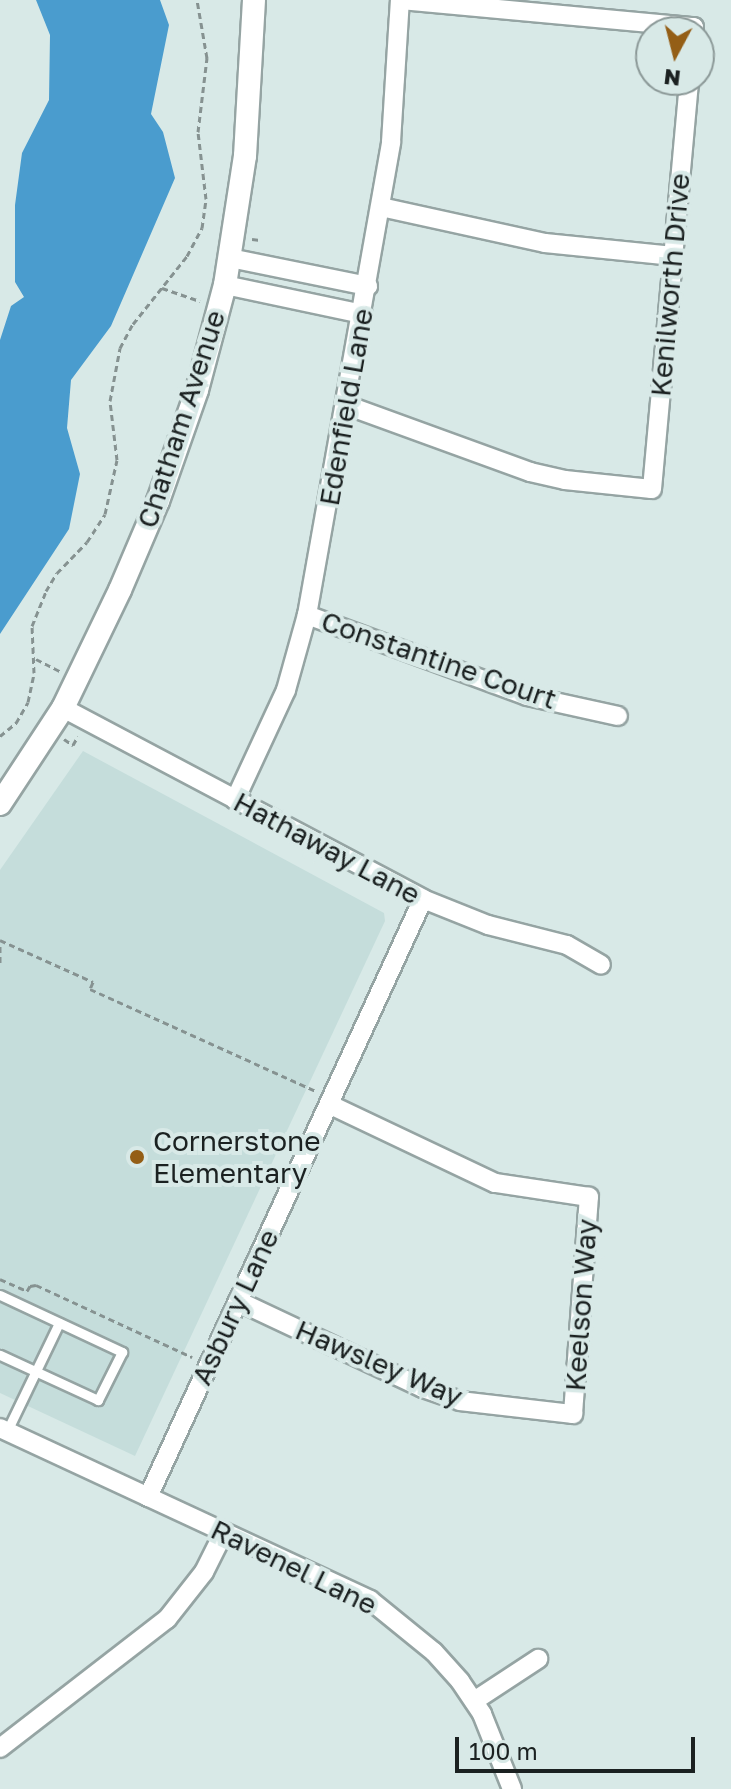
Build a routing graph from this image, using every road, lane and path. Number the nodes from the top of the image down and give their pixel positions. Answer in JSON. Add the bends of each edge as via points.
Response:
{"nodes":[{"id":1,"x":197,"y":0,"type":"edge"},
{"id":2,"x":254,"y":0,"type":"edge"},
{"id":3,"x":400,"y":0,"type":"edge"},
{"id":4,"x":635,"y":23,"type":"edge"},
{"id":5,"x":688,"y":96,"type":"edge"},
{"id":6,"x":381,"y":207,"type":"junction"},
{"id":7,"x":673,"y":256,"type":"junction"},
{"id":8,"x":230,"y":258,"type":"junction"},
{"id":9,"x":225,"y":285,"type":"junction"},
{"id":10,"x":368,"y":286,"type":"junction"},
{"id":11,"x":363,"y":314,"type":"junction"},
{"id":12,"x":346,"y":405,"type":"junction"},
{"id":13,"x":307,"y":615,"type":"junction"},
{"id":14,"x":63,"y":708,"type":"junction"},
{"id":15,"x":618,"y":716,"type":"dead end"},
{"id":16,"x":0,"y":736,"type":"edge"},
{"id":17,"x":235,"y":800,"type":"junction"},
{"id":18,"x":0,"y":804,"type":"edge"},
{"id":19,"x":423,"y":899,"type":"junction"},
{"id":20,"x":0,"y":943,"type":"edge"},
{"id":21,"x":601,"y":965,"type":"dead end"},
{"id":22,"x":0,"y":966,"type":"edge"},
{"id":23,"x":322,"y":1098,"type":"junction"},
{"id":24,"x":0,"y":1279,"type":"edge"},
{"id":25,"x":0,"y":1295,"type":"edge"},
{"id":26,"x":238,"y":1301,"type":"junction"},
{"id":27,"x":59,"y":1323,"type":"junction"},
{"id":28,"x":0,"y":1355,"type":"edge"},
{"id":29,"x":192,"y":1357,"type":"dead end"},
{"id":30,"x":36,"y":1371,"type":"junction"},
{"id":31,"x":573,"y":1414,"type":"joint"},
{"id":32,"x":4,"y":1429,"type":"edge"},
{"id":33,"x":148,"y":1497,"type":"junction"},
{"id":34,"x":224,"y":1532,"type":"junction"},
{"id":35,"x":538,"y":1659,"type":"dead end"},
{"id":36,"x":474,"y":1701,"type":"junction"},
{"id":37,"x":0,"y":1748,"type":"edge"},
{"id":38,"x":512,"y":1789,"type":"edge"}],
"edges":[{"from":1,"to":16,"type":"path","via":[[207,58],[198,132],[206,199],[202,228],[120,348],[111,382],[117,460],[110,497],[97,528],[46,591],[32,626],[34,673],[28,702],[16,723]]},
{"from":2,"to":8,"type":"street","name":"Chatham Avenue","via":[[245,156]]},
{"from":3,"to":4,"type":"street"},
{"from":3,"to":6,"type":"street","name":"Edenfield Lane","via":[[391,142]]},
{"from":5,"to":7,"type":"street","name":"Kenilworth Drive"},
{"from":6,"to":7,"type":"street","via":[[545,243]]},
{"from":6,"to":10,"type":"street","name":"Edenfield Lane"},
{"from":7,"to":12,"type":"street","name":"Kenilworth Drive","via":[[652,489],[530,472]]},
{"from":8,"to":9,"type":"street","name":"Chatham Avenue"},
{"from":8,"to":10,"type":"street"},
{"from":9,"to":11,"type":"street"},
{"from":9,"to":14,"type":"street","name":"Chatham Avenue","via":[[197,390],[158,501]]},
{"from":10,"to":11,"type":"street","name":"Edenfield Lane"},
{"from":11,"to":12,"type":"street","name":"Edenfield Lane"},
{"from":12,"to":13,"type":"street","name":"Edenfield Lane"},
{"from":13,"to":15,"type":"street","name":"Constantine Court","via":[[527,696]]},
{"from":13,"to":17,"type":"street","name":"Edenfield Lane","via":[[286,690]]},
{"from":14,"to":17,"type":"street","name":"Hathaway Lane"},
{"from":14,"to":18,"type":"street","name":"Chatham Avenue"},
{"from":17,"to":19,"type":"street","name":"Hathaway Lane"},
{"from":19,"to":21,"type":"street","name":"Hathaway Lane","via":[[488,925],[567,945]]},
{"from":19,"to":23,"type":"street","name":"Asbury Lane"},
{"from":20,"to":22,"type":"path"},
{"from":20,"to":23,"type":"path","via":[[93,982],[90,989]]},
{"from":23,"to":26,"type":"street","name":"Asbury Lane"},
{"from":23,"to":31,"type":"street","name":"Keelson Way","via":[[495,1183],[589,1197]]},
{"from":24,"to":29,"type":"path","via":[[27,1291],[36,1285]]},
{"from":25,"to":27,"type":"lane"},
{"from":26,"to":31,"type":"street","name":"Hawsley Way","via":[[460,1401]]},
{"from":26,"to":33,"type":"street","name":"Asbury Lane"},
{"from":27,"to":30,"type":"lane"},
{"from":27,"to":30,"type":"lane","via":[[122,1352],[98,1400]]},
{"from":28,"to":30,"type":"lane"},
{"from":30,"to":32,"type":"lane"},
{"from":32,"to":33,"type":"street","name":"Ravenel Lane"},
{"from":33,"to":34,"type":"street","name":"Ravenel Lane"},
{"from":34,"to":36,"type":"street","name":"Ravenel Lane","via":[[370,1600],[434,1652]]},
{"from":34,"to":37,"type":"street","via":[[204,1572],[167,1619]]},
{"from":35,"to":36,"type":"street"},
{"from":36,"to":38,"type":"street","name":"Ravenel Lane"}]}
